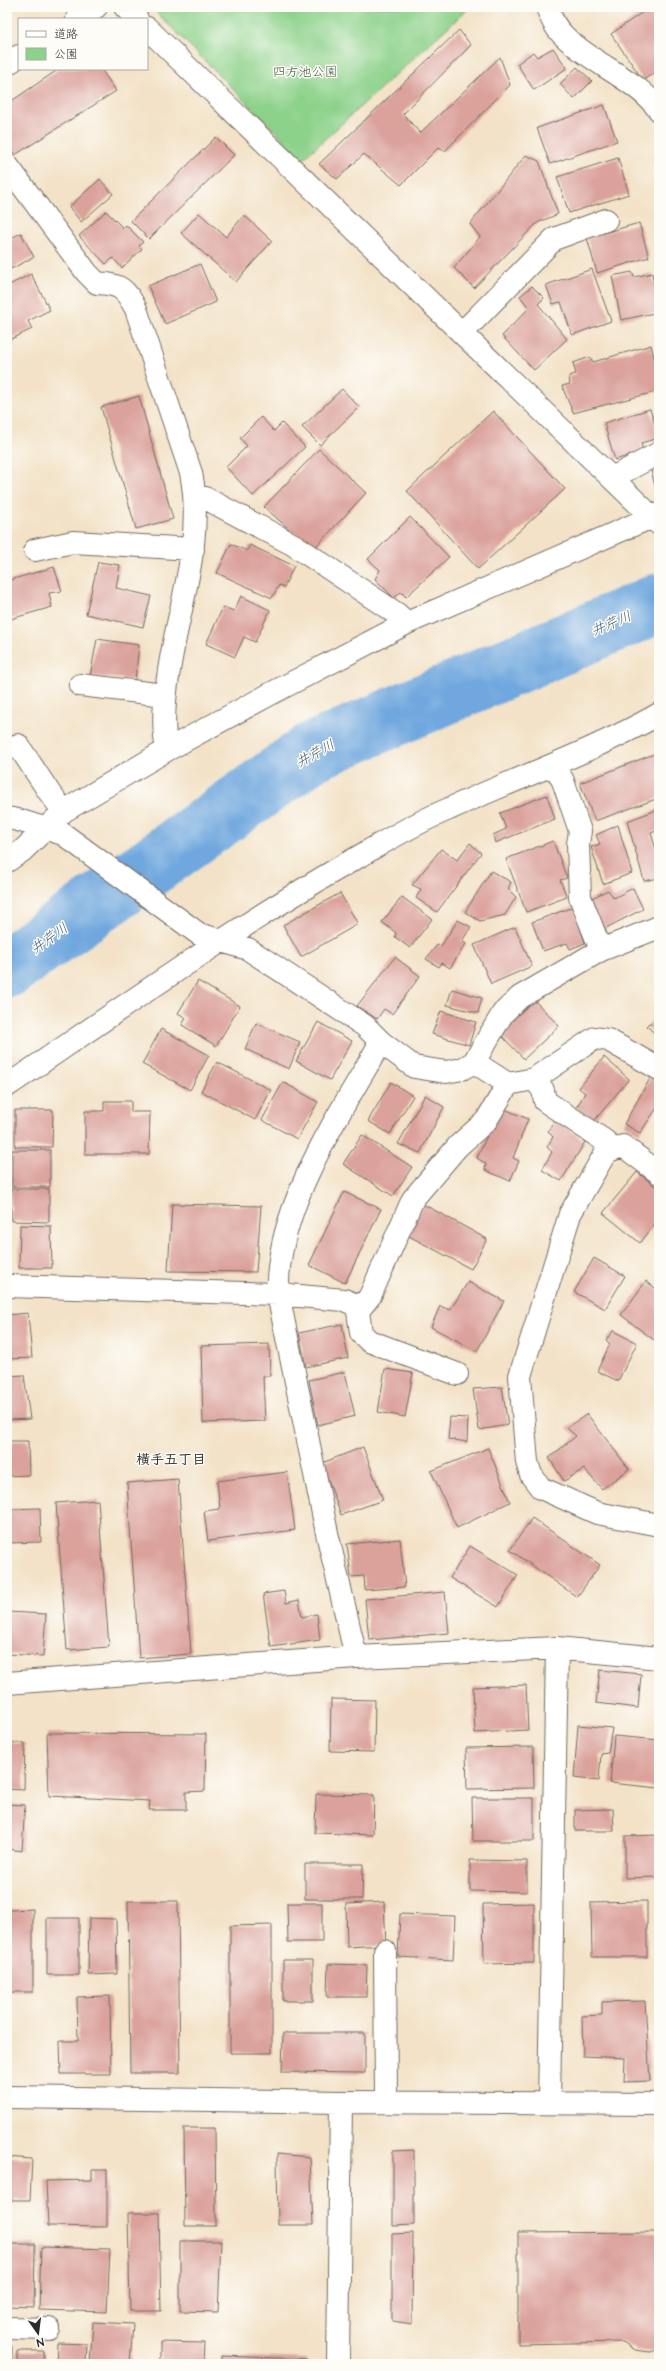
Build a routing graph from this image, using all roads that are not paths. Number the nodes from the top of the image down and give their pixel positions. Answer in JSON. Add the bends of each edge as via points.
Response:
{"nodes":[{"id":1,"x":96,"y":7,"type":"edge"},
{"id":2,"x":125,"y":7,"type":"edge"},
{"id":3,"x":547,"y":7,"type":"edge"},
{"id":4,"x":79,"y":18,"type":"edge"},
{"id":5,"x":136,"y":18,"type":"edge"},
{"id":6,"x":148,"y":29,"type":"edge"},
{"id":7,"x":18,"y":57,"type":"edge"},
{"id":8,"x":7,"y":64,"type":"edge"},
{"id":9,"x":659,"y":110,"type":"edge"},
{"id":10,"x":7,"y":165,"type":"edge"},
{"id":11,"x":606,"y":220,"type":"dead end"},
{"id":12,"x":462,"y":333,"type":"junction"},
{"id":13,"x":659,"y":453,"type":"edge"},
{"id":14,"x":612,"y":478,"type":"junction"},
{"id":15,"x":196,"y":497,"type":"junction"},
{"id":16,"x":656,"y":518,"type":"edge"},
{"id":17,"x":193,"y":549,"type":"junction"},
{"id":18,"x":35,"y":550,"type":"dead end"},
{"id":19,"x":407,"y":624,"type":"junction"},
{"id":20,"x":80,"y":685,"type":"dead end"},
{"id":21,"x":165,"y":695,"type":"junction"},
{"id":22,"x":659,"y":714,"type":"edge"},
{"id":23,"x":18,"y":745,"type":"dead end"},
{"id":24,"x":167,"y":750,"type":"junction"},
{"id":25,"x":555,"y":766,"type":"junction"},
{"id":26,"x":64,"y":811,"type":"junction"},
{"id":27,"x":7,"y":818,"type":"edge"},
{"id":28,"x":55,"y":831,"type":"junction"},
{"id":29,"x":7,"y":861,"type":"edge"},
{"id":30,"x":659,"y":926,"type":"edge"},
{"id":31,"x":220,"y":941,"type":"junction"},
{"id":32,"x":601,"y":950,"type":"junction"},
{"id":33,"x":381,"y":1042,"type":"junction"},
{"id":34,"x":474,"y":1062,"type":"junction"},
{"id":35,"x":659,"y":1069,"type":"edge"},
{"id":36,"x":534,"y":1080,"type":"junction"},
{"id":37,"x":508,"y":1084,"type":"junction"},
{"id":38,"x":7,"y":1086,"type":"edge"},
{"id":39,"x":613,"y":1149,"type":"junction"},
{"id":40,"x":659,"y":1173,"type":"edge"},
{"id":41,"x":7,"y":1286,"type":"edge"},
{"id":42,"x":278,"y":1294,"type":"junction"},
{"id":43,"x":358,"y":1311,"type":"junction"},
{"id":44,"x":456,"y":1374,"type":"dead end"},
{"id":45,"x":659,"y":1525,"type":"edge"},
{"id":46,"x":557,"y":1648,"type":"junction"},
{"id":47,"x":356,"y":1657,"type":"junction"},
{"id":48,"x":659,"y":1658,"type":"edge"},
{"id":49,"x":7,"y":1683,"type":"edge"},
{"id":50,"x":385,"y":1951,"type":"dead end"},
{"id":51,"x":7,"y":2097,"type":"edge"},
{"id":52,"x":341,"y":2102,"type":"junction"},
{"id":53,"x":386,"y":2102,"type":"junction"},
{"id":54,"x":549,"y":2103,"type":"junction"},
{"id":55,"x":659,"y":2104,"type":"edge"},
{"id":56,"x":7,"y":2328,"type":"edge"},
{"id":57,"x":49,"y":2329,"type":"dead end"},
{"id":58,"x":338,"y":2364,"type":"edge"}],
"edges":[{"from":1,"to":4,"type":"street"},
{"from":2,"to":5,"type":"street"},
{"from":3,"to":9,"type":"street","via":[[552,21],[564,36],[633,86]]},
{"from":6,"to":12,"type":"street"},
{"from":7,"to":8,"type":"street"},
{"from":10,"to":15,"type":"street","via":[[87,273],[97,283],[114,284],[126,292],[136,309],[191,473]]},
{"from":11,"to":12,"type":"street","via":[[554,239]]},
{"from":12,"to":14,"type":"street"},
{"from":13,"to":14,"type":"street"},
{"from":14,"to":16,"type":"street"},
{"from":15,"to":17,"type":"street"},
{"from":15,"to":19,"type":"street","via":[[205,498],[294,545],[398,614]]},
{"from":16,"to":19,"type":"street"},
{"from":17,"to":18,"type":"street","via":[[73,542]]},
{"from":17,"to":21,"type":"street"},
{"from":19,"to":24,"type":"street"},
{"from":20,"to":21,"type":"street"},
{"from":21,"to":24,"type":"street","via":[[163,732]]},
{"from":22,"to":25,"type":"street","via":[[620,736]]},
{"from":23,"to":26,"type":"street"},
{"from":24,"to":26,"type":"street"},
{"from":25,"to":31,"type":"street","via":[[448,809],[365,853]]},
{"from":25,"to":32,"type":"street","via":[[563,781],[580,831],[580,897]]},
{"from":26,"to":28,"type":"street"},
{"from":27,"to":28,"type":"street"},
{"from":28,"to":29,"type":"street"},
{"from":28,"to":31,"type":"street","via":[[199,934]]},
{"from":30,"to":32,"type":"street"},
{"from":31,"to":33,"type":"street","via":[[248,949],[365,1026]]},
{"from":31,"to":38,"type":"street"},
{"from":32,"to":34,"type":"street","via":[[520,997],[503,1013]]},
{"from":33,"to":34,"type":"street","via":[[414,1067],[446,1072],[462,1069]]},
{"from":33,"to":42,"type":"street","via":[[311,1166],[281,1248],[277,1275]]},
{"from":34,"to":37,"type":"street"},
{"from":35,"to":36,"type":"street","via":[[608,1040],[595,1038]]},
{"from":36,"to":37,"type":"street"},
{"from":36,"to":39,"type":"street","via":[[543,1090],[545,1101]]},
{"from":37,"to":43,"type":"street","via":[[486,1121],[458,1146],[413,1199],[370,1296]]},
{"from":39,"to":40,"type":"street","via":[[623,1146]]},
{"from":39,"to":45,"type":"street","via":[[606,1152],[570,1214],[520,1376],[526,1462],[531,1475],[541,1488],[597,1513]]},
{"from":41,"to":42,"type":"street"},
{"from":42,"to":43,"type":"street","via":[[344,1300],[354,1304]]},
{"from":42,"to":47,"type":"street","via":[[327,1533]]},
{"from":43,"to":44,"type":"street","via":[[361,1333],[369,1341]]},
{"from":46,"to":47,"type":"street"},
{"from":46,"to":48,"type":"street"},
{"from":46,"to":54,"type":"street"},
{"from":47,"to":49,"type":"street"},
{"from":50,"to":53,"type":"street"},
{"from":51,"to":52,"type":"street"},
{"from":52,"to":53,"type":"street"},
{"from":52,"to":58,"type":"street"},
{"from":53,"to":54,"type":"street"},
{"from":54,"to":55,"type":"street"},
{"from":56,"to":57,"type":"street"}]}
